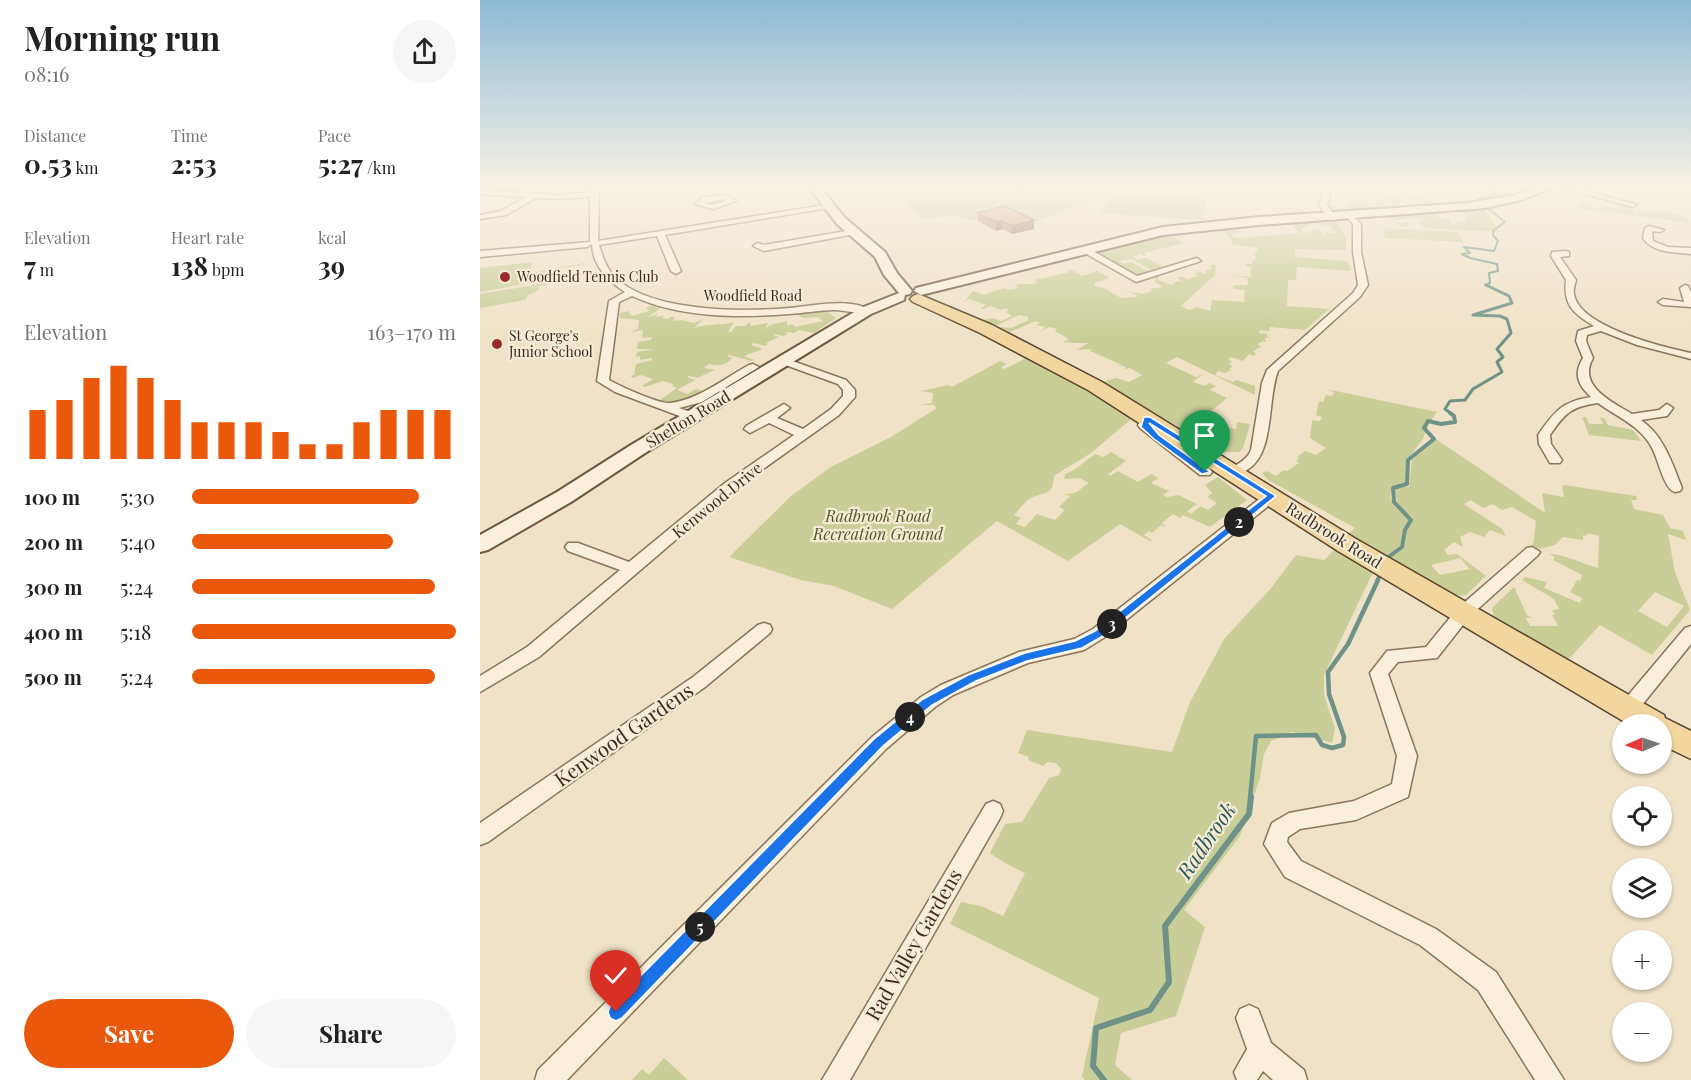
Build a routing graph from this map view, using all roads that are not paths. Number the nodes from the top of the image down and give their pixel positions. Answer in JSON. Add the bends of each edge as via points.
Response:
{"nodes":[{"id":1,"x":594,"y":237,"type":"edge"},
{"id":2,"x":634,"y":237,"type":"edge"},
{"id":3,"x":662,"y":237,"type":"edge"},
{"id":4,"x":822,"y":237,"type":"edge"},
{"id":5,"x":859,"y":237,"type":"edge"},
{"id":6,"x":1138,"y":237,"type":"edge"},
{"id":7,"x":1357,"y":237,"type":"edge"},
{"id":8,"x":1647,"y":237,"type":"edge"},
{"id":9,"x":594,"y":244,"type":"junction"},
{"id":10,"x":762,"y":248,"type":"dead end"},
{"id":11,"x":1086,"y":250,"type":"junction"},
{"id":12,"x":1691,"y":251,"type":"edge"},
{"id":13,"x":480,"y":254,"type":"edge"},
{"id":14,"x":1566,"y":254,"type":"dead end"},
{"id":15,"x":1197,"y":261,"type":"dead end"},
{"id":16,"x":676,"y":271,"type":"dead end"},
{"id":17,"x":1136,"y":279,"type":"junction"},
{"id":18,"x":1123,"y":283,"type":"dead end"},
{"id":19,"x":1686,"y":285,"type":"edge"},
{"id":20,"x":633,"y":292,"type":"junction"},
{"id":21,"x":910,"y":295,"type":"junction"},
{"id":22,"x":1663,"y":302,"type":"dead end"},
{"id":23,"x":866,"y":311,"type":"junction"},
{"id":24,"x":1602,"y":327,"type":"junction"},
{"id":25,"x":1691,"y":356,"type":"edge"},
{"id":26,"x":784,"y":361,"type":"junction"},
{"id":27,"x":753,"y":367,"type":"dead end"},
{"id":28,"x":1600,"y":399,"type":"junction"},
{"id":29,"x":665,"y":408,"type":"junction"},
{"id":30,"x":784,"y":408,"type":"dead end"},
{"id":31,"x":1668,"y":413,"type":"dead end"},
{"id":32,"x":693,"y":417,"type":"junction"},
{"id":33,"x":768,"y":418,"type":"junction"},
{"id":34,"x":1147,"y":418,"type":"junction"},
{"id":35,"x":1632,"y":418,"type":"junction"},
{"id":36,"x":750,"y":429,"type":"dead end"},
{"id":37,"x":803,"y":434,"type":"junction"},
{"id":38,"x":1555,"y":460,"type":"dead end"},
{"id":39,"x":1205,"y":472,"type":"dead end"},
{"id":40,"x":1235,"y":472,"type":"junction"},
{"id":41,"x":1675,"y":488,"type":"dead end"},
{"id":42,"x":1272,"y":496,"type":"junction"},
{"id":43,"x":480,"y":545,"type":"edge"},
{"id":44,"x":573,"y":547,"type":"dead end"},
{"id":45,"x":1532,"y":552,"type":"dead end"},
{"id":46,"x":632,"y":569,"type":"junction"},
{"id":47,"x":1464,"y":612,"type":"junction"},
{"id":48,"x":764,"y":629,"type":"dead end"},
{"id":49,"x":1691,"y":632,"type":"edge"},
{"id":50,"x":480,"y":685,"type":"edge"},
{"id":51,"x":1627,"y":710,"type":"junction"},
{"id":52,"x":1634,"y":714,"type":"edge"},
{"id":53,"x":1672,"y":736,"type":"edge"},
{"id":54,"x":1691,"y":746,"type":"edge"},
{"id":55,"x":993,"y":811,"type":"dead end"},
{"id":56,"x":480,"y":835,"type":"edge"},
{"id":57,"x":1249,"y":1018,"type":"dead end"},
{"id":58,"x":548,"y":1080,"type":"edge"},
{"id":59,"x":835,"y":1080,"type":"edge"},
{"id":60,"x":1294,"y":1080,"type":"edge"},
{"id":61,"x":1551,"y":1080,"type":"edge"}],
"edges":[{"from":1,"to":9,"type":"street","name":"Woodfield Road"},
{"from":2,"to":9,"type":"street"},
{"from":3,"to":16,"type":"street"},
{"from":4,"to":10,"type":"street"},
{"from":5,"to":21,"type":"main road","via":[[880,255],[891,275]]},
{"from":6,"to":11,"type":"main road","name":"Shelton Road"},
{"from":7,"to":40,"type":"street","via":[[1363,285],[1357,295],[1273,370],[1258,450],[1252,462]]},
{"from":8,"to":12,"type":"street","via":[[1650,243],[1667,249]]},
{"from":9,"to":13,"type":"street"},
{"from":9,"to":20,"type":"street","name":"Woodfield Road","via":[[607,273]]},
{"from":11,"to":17,"type":"street"},
{"from":11,"to":21,"type":"main road","name":"Shelton Road"},
{"from":14,"to":24,"type":"street","via":[[1550,253],[1571,280],[1569,293],[1574,304]]},
{"from":15,"to":17,"type":"street"},
{"from":17,"to":18,"type":"street"},
{"from":19,"to":22,"type":"street","via":[[1690,304]]},
{"from":20,"to":23,"type":"street","name":"Woodfield Road","via":[[670,305],[711,310],[775,312],[850,306]]},
{"from":20,"to":29,"type":"street","via":[[614,296],[603,381]]},
{"from":21,"to":23,"type":"main road","name":"Shelton Road"},
{"from":21,"to":34,"type":"main road","name":"Radbrook Road","via":[[1041,357]]},
{"from":23,"to":26,"type":"main road","name":"Shelton Road"},
{"from":24,"to":25,"type":"street","via":[[1641,343]]},
{"from":24,"to":28,"type":"street","via":[[1585,331],[1581,337],[1588,358],[1582,367],[1582,378]]},
{"from":26,"to":32,"type":"main road","name":"Shelton Road"},
{"from":26,"to":37,"type":"street","name":"Kenwood Drive","via":[[842,382],[849,390],[844,404]]},
{"from":27,"to":29,"type":"street","via":[[698,399]]},
{"from":28,"to":35,"type":"street"},
{"from":28,"to":38,"type":"street","via":[[1575,403],[1560,412],[1544,435]]},
{"from":29,"to":32,"type":"street"},
{"from":30,"to":33,"type":"street"},
{"from":31,"to":35,"type":"street"},
{"from":32,"to":43,"type":"main road","name":"Shelton Road"},
{"from":33,"to":36,"type":"street"},
{"from":33,"to":37,"type":"street"},
{"from":34,"to":39,"type":"street","via":[[1144,425],[1156,437]]},
{"from":34,"to":40,"type":"main road","name":"Radbrook Road"},
{"from":35,"to":41,"type":"street","via":[[1656,443],[1676,475]]},
{"from":37,"to":46,"type":"street","name":"Kenwood Drive","via":[[730,486]]},
{"from":40,"to":42,"type":"main road","name":"Radbrook Road"},
{"from":42,"to":47,"type":"main road","name":"Radbrook Road"},
{"from":42,"to":58,"type":"street","via":[[1099,633],[1078,645],[1025,657],[972,678],[928,702],[879,742]]},
{"from":44,"to":46,"type":"street"},
{"from":45,"to":47,"type":"street"},
{"from":46,"to":50,"type":"street","name":"Kenwood Drive","via":[[533,652]]},
{"from":47,"to":51,"type":"main road","name":"Radbrook Road"},
{"from":47,"to":61,"type":"street","via":[[1431,653],[1393,656],[1379,673],[1407,756],[1401,790],[1356,810],[1296,820],[1280,830],[1275,844],[1293,870],[1428,937],[1487,981]]},
{"from":48,"to":56,"type":"street","name":"Kenwood Gardens","via":[[699,682]]},
{"from":49,"to":51,"type":"street"},
{"from":51,"to":52,"type":"main road","name":"Radbrook Road"},
{"from":53,"to":54,"type":"main road"},
{"from":55,"to":59,"type":"street","name":"Rad Valley Gardens"},
{"from":57,"to":60,"type":"street","via":[[1254,1062]]}]}
